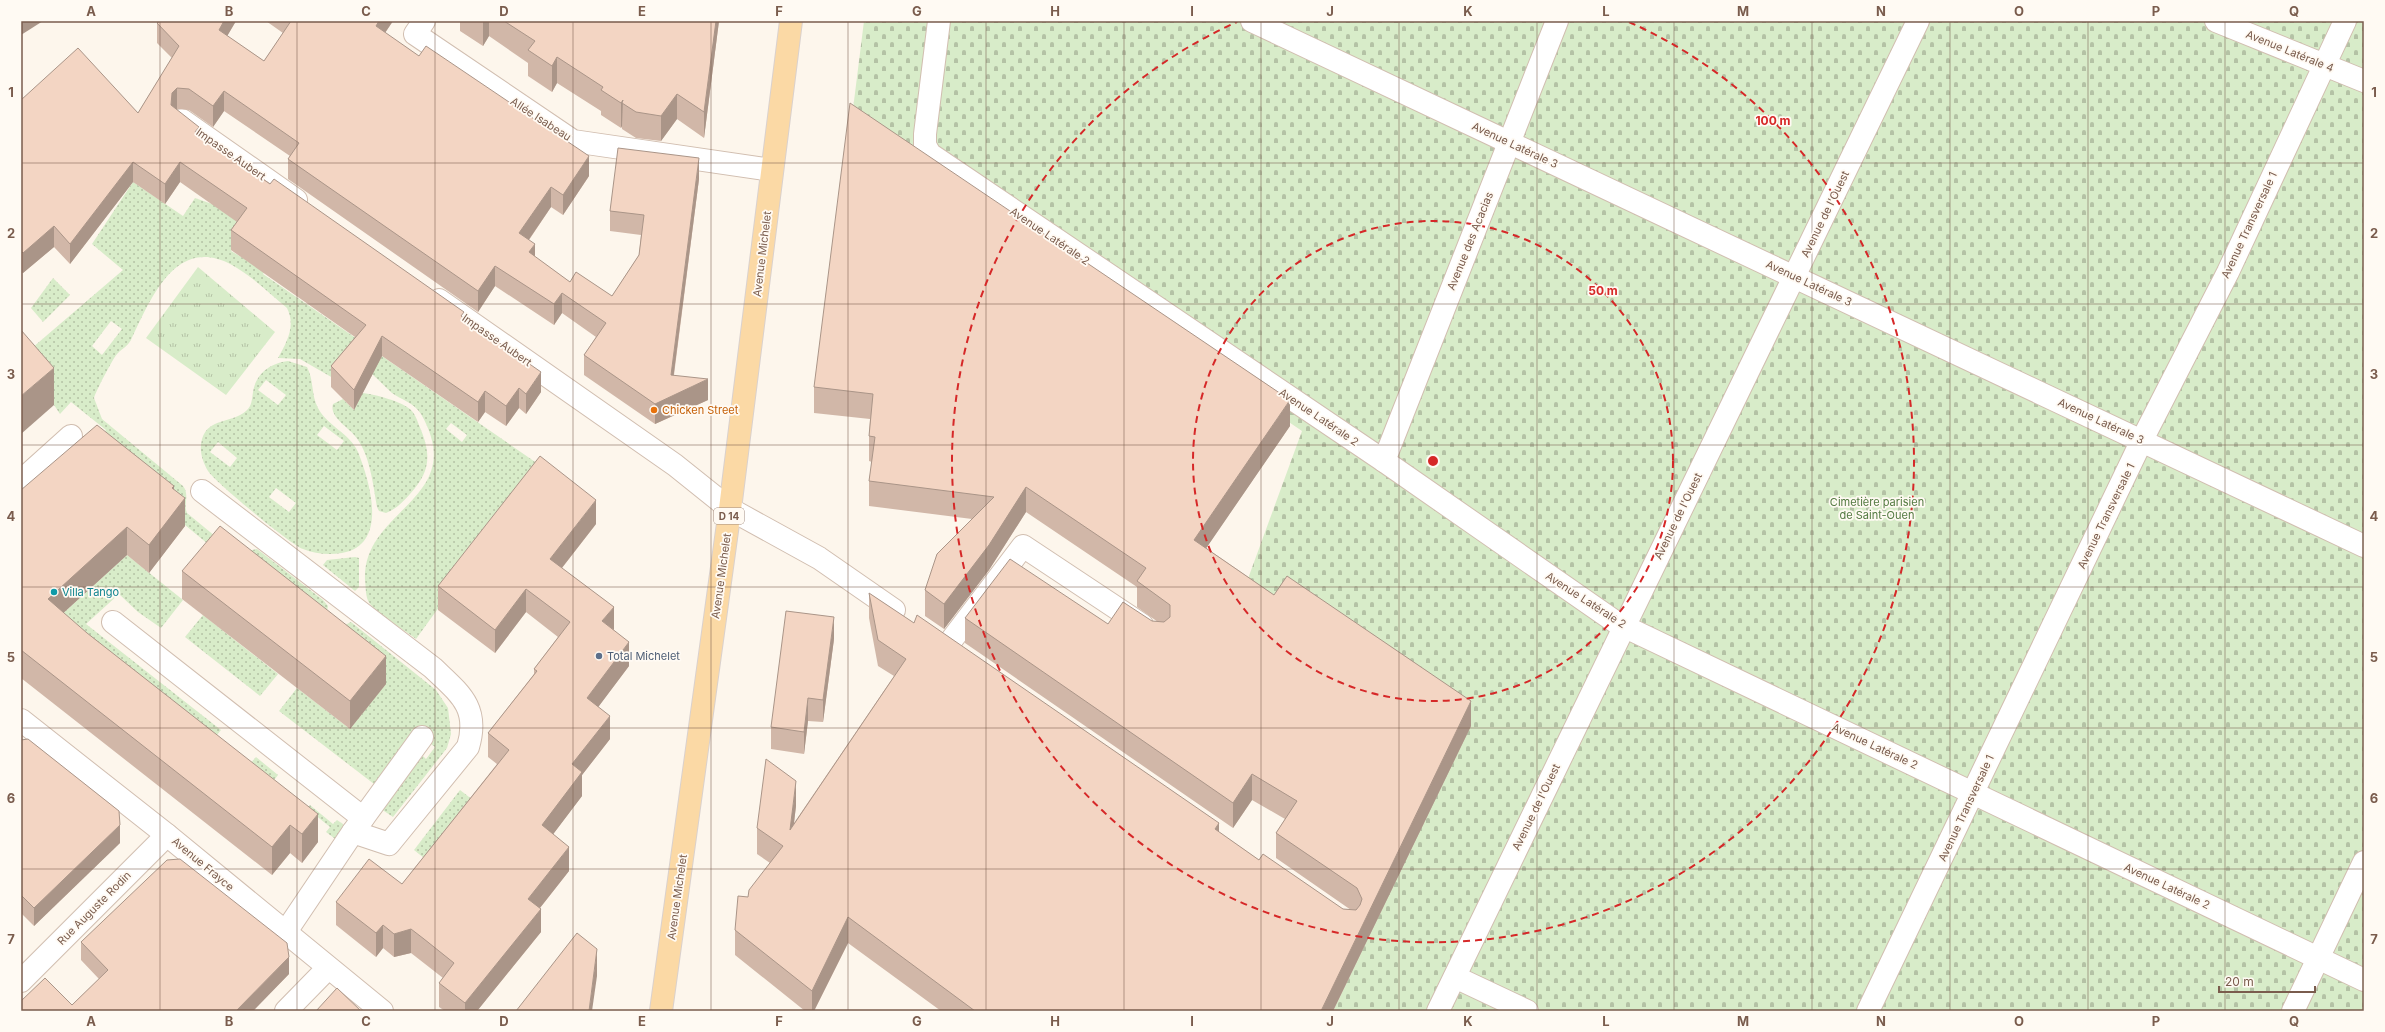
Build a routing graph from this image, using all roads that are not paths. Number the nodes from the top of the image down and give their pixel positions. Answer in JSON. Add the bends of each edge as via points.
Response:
{"nodes":[{"id":1,"x":424,"y":21,"type":"edge"},
{"id":2,"x":792,"y":21,"type":"edge"},
{"id":3,"x":939,"y":21,"type":"edge"},
{"id":4,"x":1252,"y":21,"type":"edge"},
{"id":5,"x":1557,"y":21,"type":"edge"},
{"id":6,"x":1918,"y":21,"type":"edge"},
{"id":7,"x":2216,"y":21,"type":"edge"},
{"id":8,"x":2345,"y":21,"type":"edge"},
{"id":9,"x":2324,"y":65,"type":"junction"},
{"id":10,"x":2364,"y":80,"type":"edge"},
{"id":11,"x":182,"y":120,"type":"edge"},
{"id":12,"x":1510,"y":142,"type":"junction"},
{"id":13,"x":772,"y":170,"type":"junction"},
{"id":14,"x":311,"y":210,"type":"edge"},
{"id":15,"x":1795,"y":276,"type":"junction"},
{"id":16,"x":422,"y":288,"type":"edge"},
{"id":17,"x":71,"y":436,"type":"dead end"},
{"id":18,"x":2142,"y":440,"type":"junction"},
{"id":19,"x":1384,"y":461,"type":"junction"},
{"id":20,"x":21,"y":481,"type":"edge"},
{"id":21,"x":202,"y":491,"type":"dead end"},
{"id":22,"x":730,"y":509,"type":"junction"},
{"id":23,"x":2364,"y":546,"type":"edge"},
{"id":24,"x":909,"y":620,"type":"edge"},
{"id":25,"x":113,"y":622,"type":"dead end"},
{"id":26,"x":1625,"y":626,"type":"junction"},
{"id":27,"x":928,"y":633,"type":"edge"},
{"id":28,"x":1159,"y":636,"type":"edge"},
{"id":29,"x":947,"y":646,"type":"junction"},
{"id":30,"x":967,"y":660,"type":"edge"},
{"id":31,"x":21,"y":720,"type":"edge"},
{"id":32,"x":422,"y":737,"type":"dead end"},
{"id":33,"x":1973,"y":793,"type":"junction"},
{"id":34,"x":358,"y":825,"type":"junction"},
{"id":35,"x":167,"y":835,"type":"junction"},
{"id":36,"x":2364,"y":862,"type":"edge"},
{"id":37,"x":285,"y":933,"type":"junction"},
{"id":38,"x":2318,"y":958,"type":"junction"},
{"id":39,"x":328,"y":968,"type":"junction"},
{"id":40,"x":1455,"y":977,"type":"junction"},
{"id":41,"x":2364,"y":980,"type":"edge"},
{"id":42,"x":21,"y":981,"type":"edge"},
{"id":43,"x":286,"y":1011,"type":"edge"},
{"id":44,"x":382,"y":1011,"type":"edge"},
{"id":45,"x":661,"y":1011,"type":"edge"},
{"id":46,"x":1438,"y":1011,"type":"edge"},
{"id":47,"x":1527,"y":1011,"type":"edge"},
{"id":48,"x":1868,"y":1011,"type":"edge"},
{"id":49,"x":2292,"y":1011,"type":"edge"}],
"edges":[{"from":1,"to":13,"type":"street","name":"Allée Isabeau","via":[[415,34],[573,141]]},
{"from":2,"to":13,"type":"main road","name":"Avenue Michelet","number":"D 14"},
{"from":3,"to":19,"type":"street","name":"Avenue Latérale 2","via":[[925,134],[925,146],[930,154]]},
{"from":4,"to":12,"type":"street","name":"Avenue Latérale 3"},
{"from":5,"to":12,"type":"street","name":"Avenue des Acacias"},
{"from":6,"to":15,"type":"street","name":"Avenue de l'Ouest"},
{"from":7,"to":9,"type":"street","name":"Avenue Latérale 4"},
{"from":8,"to":9,"type":"street","name":"Avenue Transversale 1"},
{"from":9,"to":10,"type":"street","name":"Avenue Latérale 4"},
{"from":9,"to":18,"type":"street","name":"Avenue Transversale 1","via":[[2228,272]]},
{"from":11,"to":14,"type":"street","name":"Impasse Aubert"},
{"from":12,"to":15,"type":"street","name":"Avenue Latérale 3"},
{"from":12,"to":19,"type":"street","name":"Avenue des Acacias"},
{"from":13,"to":22,"type":"main road","name":"Avenue Michelet","number":"D 14"},
{"from":15,"to":18,"type":"street","name":"Avenue Latérale 3"},
{"from":15,"to":26,"type":"street","name":"Avenue de l'Ouest"},
{"from":16,"to":22,"type":"street","name":"Impasse Aubert","via":[[674,466]]},
{"from":17,"to":20,"type":"street"},
{"from":18,"to":23,"type":"street","name":"Avenue Latérale 3"},
{"from":18,"to":33,"type":"street","name":"Avenue Transversale 1"},
{"from":19,"to":26,"type":"street","name":"Avenue Latérale 2"},
{"from":21,"to":34,"type":"street","via":[[433,668],[464,699],[471,715],[473,730],[468,747],[389,844]]},
{"from":22,"to":24,"type":"street","name":"Impasse Aubert","via":[[819,558]]},
{"from":22,"to":45,"type":"main road","name":"Avenue Michelet","number":"D 14"},
{"from":25,"to":34,"type":"street"},
{"from":26,"to":33,"type":"street","name":"Avenue Latérale 2"},
{"from":26,"to":40,"type":"street","name":"Avenue de l'Ouest"},
{"from":27,"to":29,"type":"street"},
{"from":28,"to":29,"type":"street","via":[[1023,546]]},
{"from":29,"to":30,"type":"street"},
{"from":31,"to":35,"type":"street","name":"Avenue Frayce"},
{"from":32,"to":34,"type":"street"},
{"from":33,"to":38,"type":"street","name":"Avenue Latérale 2"},
{"from":33,"to":48,"type":"street","name":"Avenue Transversale 1"},
{"from":34,"to":37,"type":"street"},
{"from":35,"to":37,"type":"street","name":"Avenue Frayce"},
{"from":35,"to":42,"type":"street","name":"Rue Auguste Rodin"},
{"from":36,"to":38,"type":"street"},
{"from":37,"to":39,"type":"street","name":"Avenue Frayce"},
{"from":38,"to":41,"type":"street","name":"Avenue Latérale 2"},
{"from":38,"to":49,"type":"street"},
{"from":39,"to":43,"type":"street"},
{"from":39,"to":44,"type":"street","name":"Avenue Frayce"},
{"from":40,"to":46,"type":"street","name":"Avenue de l'Ouest"},
{"from":40,"to":47,"type":"street"}]}
